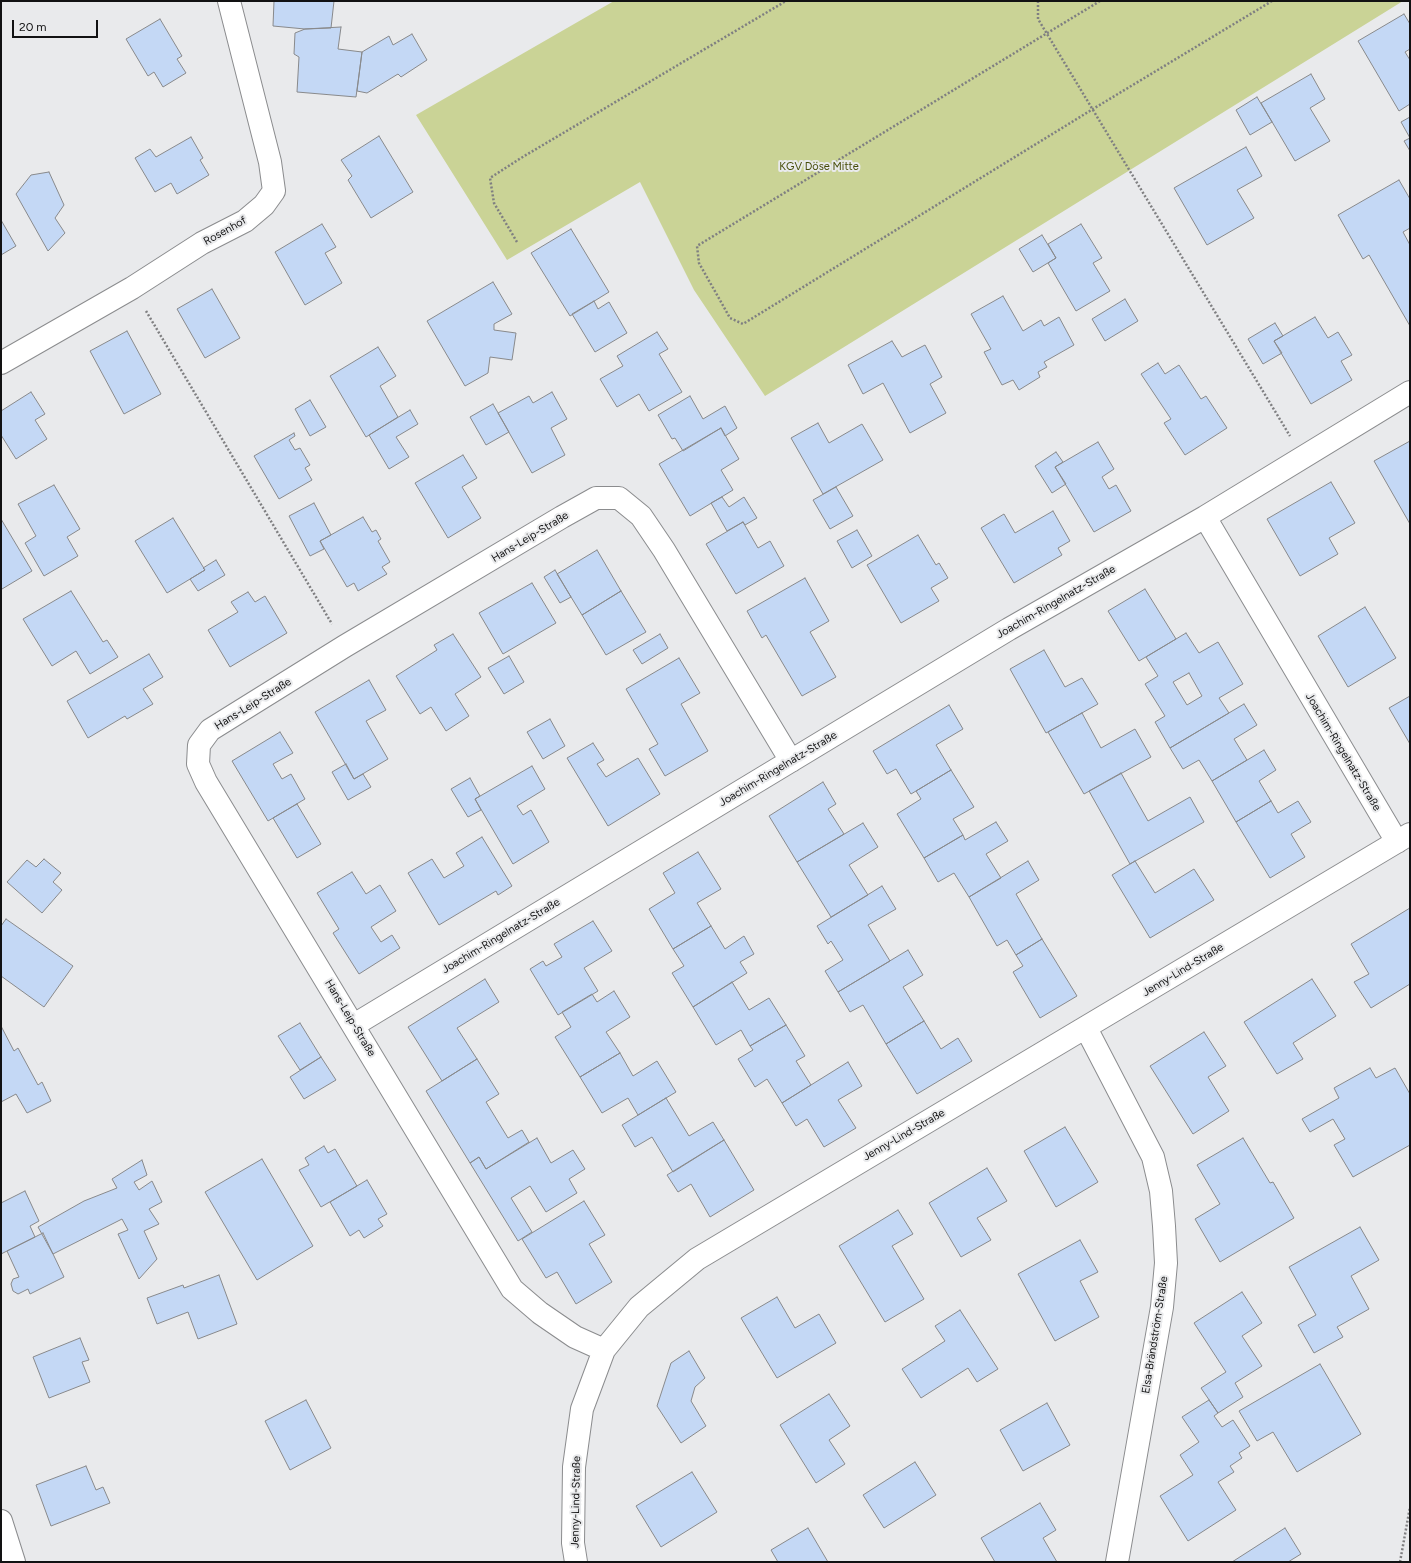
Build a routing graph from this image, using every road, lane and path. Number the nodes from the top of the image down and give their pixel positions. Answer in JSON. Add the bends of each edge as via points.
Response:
{"nodes":[{"id":1,"x":229,"y":1,"type":"edge"},
{"id":2,"x":786,"y":1,"type":"edge"},
{"id":3,"x":1038,"y":1,"type":"edge"},
{"id":4,"x":1100,"y":1,"type":"edge"},
{"id":5,"x":1272,"y":1,"type":"edge"},
{"id":6,"x":1047,"y":33,"type":"junction"},
{"id":7,"x":1093,"y":109,"type":"junction"},
{"id":8,"x":517,"y":242,"type":"dead end"},
{"id":9,"x":132,"y":288,"type":"junction"},
{"id":10,"x":1,"y":363,"type":"edge"},
{"id":11,"x":1410,"y":392,"type":"edge"},
{"id":12,"x":1302,"y":457,"type":"junction"},
{"id":13,"x":1205,"y":517,"type":"junction"},
{"id":14,"x":345,"y":646,"type":"junction"},
{"id":15,"x":791,"y":761,"type":"junction"},
{"id":16,"x":1403,"y":838,"type":"edge"},
{"id":17,"x":354,"y":1025,"type":"junction"},
{"id":18,"x":1086,"y":1028,"type":"junction"},
{"id":19,"x":604,"y":1350,"type":"junction"},
{"id":20,"x":1410,"y":1507,"type":"edge"},
{"id":21,"x":1,"y":1521,"type":"edge"},
{"id":22,"x":14,"y":1562,"type":"edge"},
{"id":23,"x":576,"y":1562,"type":"edge"},
{"id":24,"x":1117,"y":1562,"type":"edge"},
{"id":25,"x":1400,"y":1562,"type":"edge"}],
"edges":[{"from":1,"to":9,"type":"street","name":"Rosenhof","via":[[270,162],[274,191],[264,205],[245,221],[202,244]]},
{"from":2,"to":8,"type":"path","via":[[490,178],[494,203]]},
{"from":3,"to":6,"type":"path","via":[[1038,19]]},
{"from":4,"to":6,"type":"path"},
{"from":5,"to":7,"type":"path"},
{"from":6,"to":7,"type":"path"},
{"from":6,"to":7,"type":"path","via":[[697,246],[698,263],[730,318],[743,324]]},
{"from":7,"to":12,"type":"path"},
{"from":9,"to":10,"type":"street","name":"Rosenhof"},
{"from":9,"to":14,"type":"path"},
{"from":11,"to":12,"type":"street","name":"Joachim-Ringelnatz-Straße"},
{"from":12,"to":13,"type":"street","name":"Joachim-Ringelnatz-Straße"},
{"from":13,"to":15,"type":"street","name":"Joachim-Ringelnatz-Straße","via":[[1047,606]]},
{"from":13,"to":16,"type":"street","name":"Joachim-Ringelnatz-Straße"},
{"from":14,"to":15,"type":"street","name":"Hans-Leip-Straße","via":[[596,498],[619,498],[641,516],[664,550]]},
{"from":14,"to":17,"type":"street","name":"Hans-Leip-Straße","via":[[210,730],[199,745],[198,764],[206,782]]},
{"from":15,"to":17,"type":"street","name":"Joachim-Ringelnatz-Straße"},
{"from":16,"to":18,"type":"street","name":"Jenny-Lind-Straße"},
{"from":17,"to":19,"type":"street","name":"Hans-Leip-Straße","via":[[512,1289],[540,1313],[575,1337]]},
{"from":18,"to":19,"type":"street","name":"Jenny-Lind-Straße","via":[[697,1259],[639,1308]]},
{"from":18,"to":24,"type":"street","name":"Elsa-Brändström-Straße","via":[[1153,1157],[1162,1191],[1166,1263],[1162,1307]]},
{"from":19,"to":23,"type":"street","name":"Jenny-Lind-Straße","via":[[582,1409],[574,1467],[573,1543]]},
{"from":20,"to":25,"type":"path"},
{"from":21,"to":22,"type":"street"}]}
